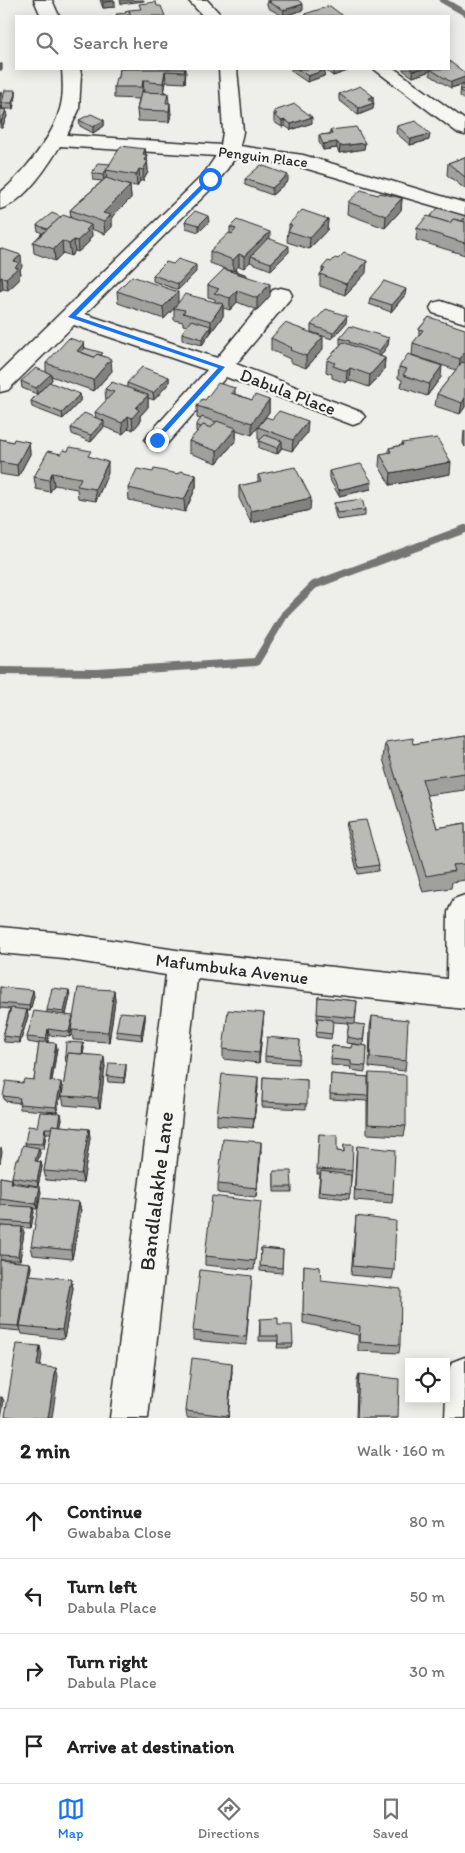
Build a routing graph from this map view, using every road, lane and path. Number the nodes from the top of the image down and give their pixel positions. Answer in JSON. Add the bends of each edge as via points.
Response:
{"nodes":[{"id":1,"x":43,"y":0,"type":"edge"},
{"id":2,"x":197,"y":0,"type":"edge"},
{"id":3,"x":50,"y":15,"type":"edge"},
{"id":4,"x":212,"y":15,"type":"edge"},
{"id":5,"x":71,"y":70,"type":"edge"},
{"id":6,"x":228,"y":70,"type":"edge"},
{"id":7,"x":384,"y":70,"type":"edge"},
{"id":8,"x":465,"y":130,"type":"edge"},
{"id":9,"x":54,"y":140,"type":"junction"},
{"id":10,"x":230,"y":152,"type":"junction"},
{"id":11,"x":0,"y":203,"type":"edge"},
{"id":12,"x":465,"y":209,"type":"edge"},
{"id":13,"x":281,"y":295,"type":"dead end"},
{"id":14,"x":441,"y":308,"type":"dead end"},
{"id":15,"x":465,"y":316,"type":"edge"},
{"id":16,"x":72,"y":317,"type":"junction"},
{"id":17,"x":222,"y":367,"type":"junction"},
{"id":18,"x":0,"y":385,"type":"edge"},
{"id":19,"x":353,"y":417,"type":"dead end"},
{"id":20,"x":157,"y":440,"type":"dead end"},
{"id":21,"x":465,"y":908,"type":"edge"},
{"id":22,"x":0,"y":940,"type":"edge"},
{"id":23,"x":183,"y":964,"type":"junction"},
{"id":24,"x":464,"y":995,"type":"edge"},
{"id":25,"x":465,"y":1376,"type":"edge"},
{"id":26,"x":129,"y":1418,"type":"edge"},
{"id":27,"x":464,"y":1418,"type":"edge"}],
"edges":[{"from":1,"to":3,"type":"street"},
{"from":2,"to":4,"type":"street"},
{"from":5,"to":9,"type":"street","via":[[73,85],[68,114]]},
{"from":6,"to":10,"type":"street","via":[[233,132]]},
{"from":7,"to":8,"type":"street"},
{"from":9,"to":10,"type":"street","name":"Penguin Place"},
{"from":9,"to":11,"type":"street","via":[[34,170]]},
{"from":10,"to":12,"type":"street","name":"Penguin Place","via":[[296,159]]},
{"from":10,"to":16,"type":"street","via":[[197,194]]},
{"from":13,"to":17,"type":"street","name":"Dabula Place"},
{"from":14,"to":15,"type":"street"},
{"from":16,"to":17,"type":"street","name":"Dabula Place"},
{"from":16,"to":18,"type":"street"},
{"from":17,"to":19,"type":"street","name":"Dabula Place"},
{"from":17,"to":20,"type":"street","name":"Dabula Place"},
{"from":21,"to":24,"type":"street"},
{"from":22,"to":23,"type":"street","name":"Mafumbuka Avenue"},
{"from":23,"to":24,"type":"street","name":"Mafumbuka Avenue"},
{"from":23,"to":26,"type":"street","name":"Bandlalakhe Lane"},
{"from":25,"to":27,"type":"street"}]}
